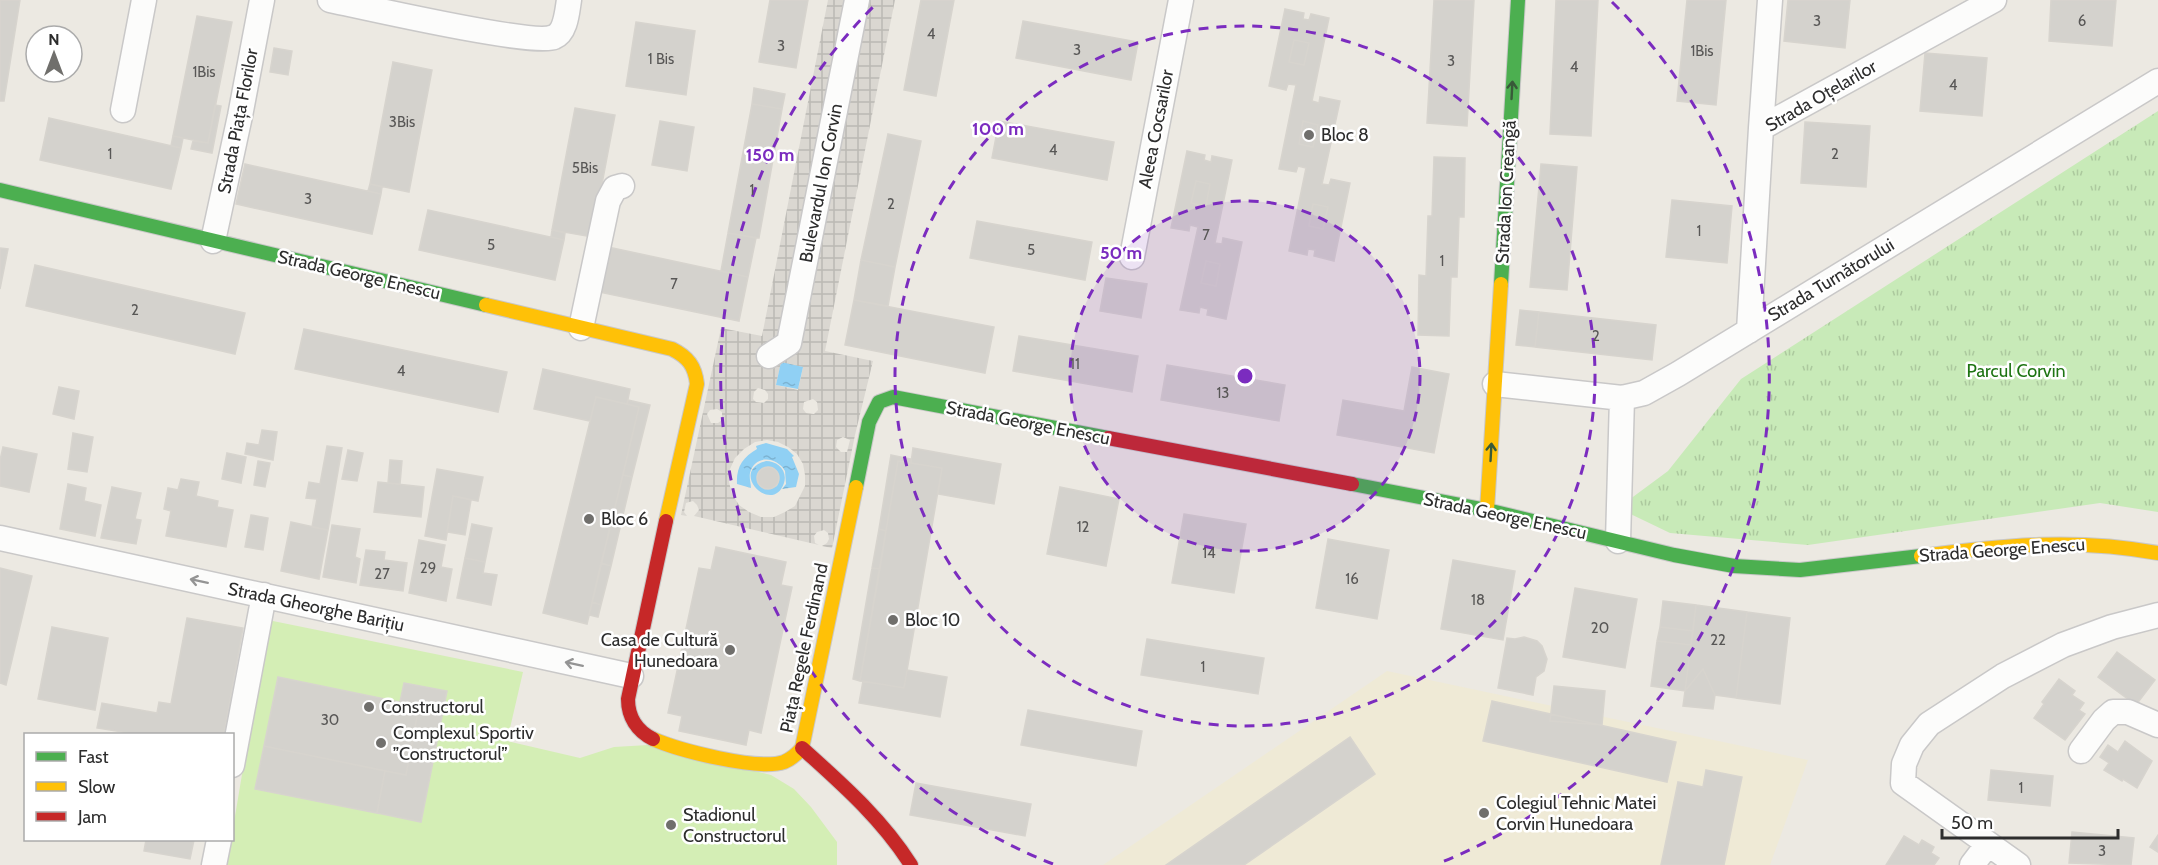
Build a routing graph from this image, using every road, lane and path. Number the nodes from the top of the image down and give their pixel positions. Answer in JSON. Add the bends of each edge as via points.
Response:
{"nodes":[{"id":1,"x":144,"y":0,"type":"edge"},
{"id":2,"x":262,"y":0,"type":"edge"},
{"id":3,"x":330,"y":0,"type":"edge"},
{"id":4,"x":568,"y":0,"type":"edge"},
{"id":5,"x":857,"y":0,"type":"edge"},
{"id":6,"x":1180,"y":0,"type":"edge"},
{"id":7,"x":1518,"y":0,"type":"edge"},
{"id":8,"x":1770,"y":0,"type":"edge"},
{"id":9,"x":1994,"y":0,"type":"edge"},
{"id":10,"x":2158,"y":81,"type":"edge"},
{"id":11,"x":123,"y":110,"type":"dead end"},
{"id":12,"x":1761,"y":128,"type":"junction"},
{"id":13,"x":622,"y":186,"type":"dead end"},
{"id":14,"x":0,"y":190,"type":"edge"},
{"id":15,"x":213,"y":241,"type":"junction"},
{"id":16,"x":1132,"y":258,"type":"dead end"},
{"id":17,"x":581,"y":328,"type":"junction"},
{"id":18,"x":1749,"y":330,"type":"junction"},
{"id":19,"x":769,"y":356,"type":"dead end"},
{"id":20,"x":697,"y":384,"type":"joint"},
{"id":21,"x":1495,"y":384,"type":"junction"},
{"id":22,"x":1622,"y":398,"type":"junction"},
{"id":23,"x":869,"y":422,"type":"joint"},
{"id":24,"x":1487,"y":510,"type":"junction"},
{"id":25,"x":0,"y":538,"type":"edge"},
{"id":26,"x":1618,"y":541,"type":"junction"},
{"id":27,"x":2158,"y":553,"type":"edge"},
{"id":28,"x":264,"y":596,"type":"junction"},
{"id":29,"x":2158,"y":615,"type":"edge"},
{"id":30,"x":631,"y":676,"type":"junction"},
{"id":31,"x":2158,"y":725,"type":"edge"},
{"id":32,"x":802,"y":748,"type":"junction"},
{"id":33,"x":2081,"y":751,"type":"dead end"},
{"id":34,"x":234,"y":754,"type":"edge"},
{"id":35,"x":219,"y":841,"type":"edge"},
{"id":36,"x":1988,"y":844,"type":"junction"},
{"id":37,"x":214,"y":865,"type":"edge"},
{"id":38,"x":910,"y":865,"type":"edge"},
{"id":39,"x":1972,"y":865,"type":"edge"},
{"id":40,"x":2018,"y":865,"type":"edge"}],
"edges":[{"from":1,"to":11,"type":"street"},
{"from":2,"to":15,"type":"street","name":"Strada Piața Florilor"},
{"from":3,"to":4,"type":"street","via":[[544,39],[561,32]]},
{"from":5,"to":19,"type":"street","name":"Bulevardul Ion Corvin","via":[[789,343]]},
{"from":6,"to":16,"type":"street","name":"Aleea Cocsarilor"},
{"from":21,"to":7,"type":"street","name":"Strada Ion Creangă","one_way":true},
{"from":8,"to":12,"type":"street"},
{"from":9,"to":12,"type":"street","name":"Strada Oțelarilor"},
{"from":10,"to":18,"type":"street","name":"Strada Turnătorului"},
{"from":12,"to":18,"type":"street","name":"Strada Oțelarilor"},
{"from":13,"to":17,"type":"street","via":[[611,192],[608,201]]},
{"from":14,"to":15,"type":"street","name":"Strada George Enescu"},
{"from":15,"to":17,"type":"street","name":"Strada George Enescu"},
{"from":17,"to":20,"type":"street","name":"Strada George Enescu","via":[[685,355],[693,364]]},
{"from":18,"to":22,"type":"street","name":"Strada Turnătorului","via":[[1644,393]]},
{"from":20,"to":30,"type":"street","name":"Piața Regele Ferdinand"},
{"from":21,"to":22,"type":"street"},
{"from":24,"to":21,"type":"street","name":"Strada Ion Creangă","one_way":true},
{"from":22,"to":26,"type":"street"},
{"from":23,"to":24,"type":"street","name":"Strada George Enescu","via":[[879,402],[893,397]]},
{"from":23,"to":32,"type":"street","name":"Piața Regele Ferdinand"},
{"from":24,"to":26,"type":"street","name":"Strada George Enescu"},
{"from":28,"to":25,"type":"street","name":"Strada Gheorghe Barițiu","one_way":true},
{"from":26,"to":27,"type":"street","name":"Strada George Enescu","via":[[1678,557],[1775,570],[1815,569],[2042,543],[2096,543]]},
{"from":30,"to":28,"type":"street","name":"Strada Gheorghe Barițiu","one_way":true},
{"from":28,"to":34,"type":"street"},
{"from":29,"to":36,"type":"street","via":[[2063,645],[2003,676],[1929,724],[1912,745],[1904,764],[1903,783]]},
{"from":30,"to":32,"type":"street","name":"Piața Regele Ferdinand","via":[[628,708],[633,721],[645,735],[663,743],[771,765],[792,759]]},
{"from":31,"to":33,"type":"street","via":[[2128,712],[2113,712]]},
{"from":32,"to":38,"type":"street","via":[[882,824]]},
{"from":35,"to":37,"type":"street"},
{"from":36,"to":39,"type":"street"},
{"from":36,"to":40,"type":"street"}]}
